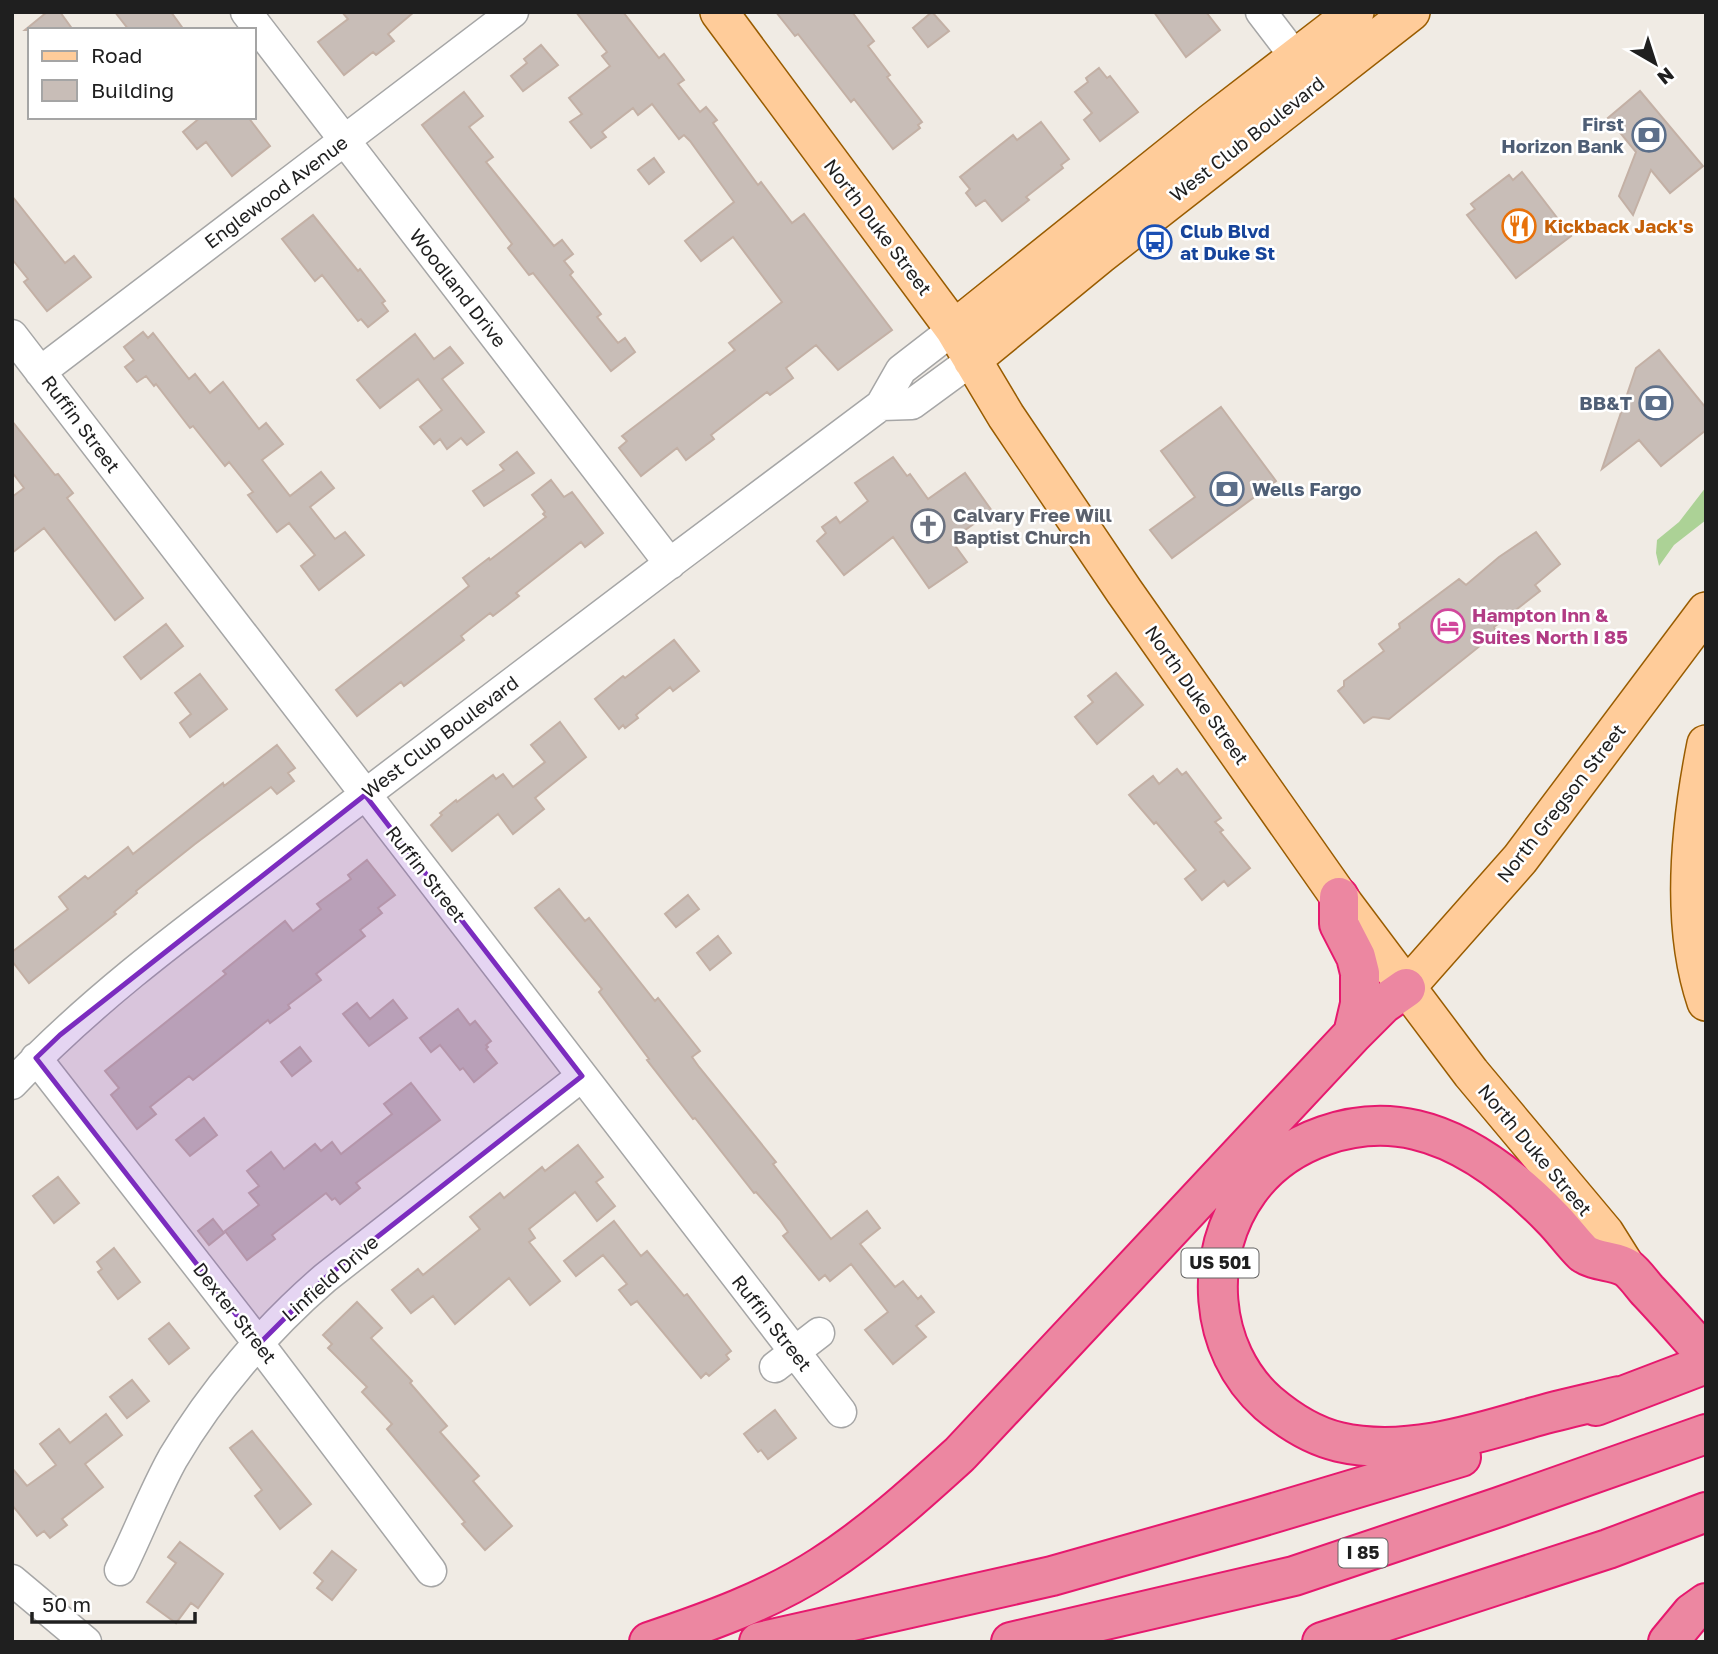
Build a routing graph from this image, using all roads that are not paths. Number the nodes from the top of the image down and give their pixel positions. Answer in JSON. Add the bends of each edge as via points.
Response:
{"nodes":[{"id":1,"x":246,"y":12,"type":"edge"},
{"id":2,"x":513,"y":12,"type":"edge"},
{"id":3,"x":719,"y":12,"type":"edge"},
{"id":4,"x":1261,"y":12,"type":"edge"},
{"id":5,"x":1355,"y":12,"type":"edge"},
{"id":6,"x":1411,"y":12,"type":"edge"},
{"id":7,"x":1307,"y":71,"type":"junction"},
{"id":8,"x":345,"y":140,"type":"junction"},
{"id":9,"x":954,"y":329,"type":"junction"},
{"id":10,"x":12,"y":335,"type":"edge"},
{"id":11,"x":972,"y":360,"type":"junction"},
{"id":12,"x":40,"y":372,"type":"junction"},
{"id":13,"x":881,"y":405,"type":"junction"},
{"id":14,"x":670,"y":564,"type":"junction"},
{"id":15,"x":1706,"y":611,"type":"edge"},
{"id":16,"x":1706,"y":744,"type":"edge"},
{"id":17,"x":365,"y":795,"type":"junction"},
{"id":18,"x":1339,"y":897,"type":"junction"},
{"id":19,"x":1406,"y":988,"type":"junction"},
{"id":20,"x":1706,"y":1002,"type":"edge"},
{"id":21,"x":1353,"y":1034,"type":"junction"},
{"id":22,"x":36,"y":1058,"type":"junction"},
{"id":23,"x":582,"y":1076,"type":"junction"},
{"id":24,"x":12,"y":1084,"type":"edge"},
{"id":25,"x":1627,"y":1268,"type":"junction"},
{"id":26,"x":819,"y":1333,"type":"dead end"},
{"id":27,"x":259,"y":1344,"type":"junction"},
{"id":28,"x":1706,"y":1355,"type":"edge"},
{"id":29,"x":785,"y":1360,"type":"junction"},
{"id":30,"x":1706,"y":1364,"type":"edge"},
{"id":31,"x":1619,"y":1396,"type":"junction"},
{"id":32,"x":841,"y":1412,"type":"dead end"},
{"id":33,"x":1706,"y":1434,"type":"edge"},
{"id":34,"x":1706,"y":1512,"type":"edge"},
{"id":35,"x":121,"y":1570,"type":"dead end"},
{"id":36,"x":431,"y":1571,"type":"dead end"},
{"id":37,"x":12,"y":1580,"type":"edge"},
{"id":38,"x":1706,"y":1603,"type":"edge"},
{"id":39,"x":86,"y":1642,"type":"edge"},
{"id":40,"x":649,"y":1642,"type":"edge"},
{"id":41,"x":759,"y":1642,"type":"edge"},
{"id":42,"x":1011,"y":1642,"type":"edge"},
{"id":43,"x":1322,"y":1642,"type":"edge"},
{"id":44,"x":1668,"y":1642,"type":"edge"}],
"edges":[{"from":1,"to":8,"type":"street","name":"Woodland Drive"},
{"from":2,"to":8,"type":"street","name":"Englewood Avenue"},
{"from":3,"to":9,"type":"main road","name":"North Duke Street"},
{"from":4,"to":7,"type":"street"},
{"from":5,"to":7,"type":"main road","name":"West Club Boulevard"},
{"from":6,"to":7,"type":"main road","name":"West Club Boulevard"},
{"from":7,"to":9,"type":"main road","name":"West Club Boulevard","via":[[1212,122]]},
{"from":7,"to":11,"type":"main road","name":"West Club Boulevard","via":[[1100,255]]},
{"from":8,"to":12,"type":"street","name":"Englewood Avenue"},
{"from":8,"to":14,"type":"street","name":"Woodland Drive"},
{"from":9,"to":11,"type":"main road","name":"North Duke Street"},
{"from":9,"to":13,"type":"street","name":"West Club Boulevard","via":[[901,370]]},
{"from":10,"to":12,"type":"street","name":"Ruffin Street"},
{"from":11,"to":13,"type":"street","name":"West Club Boulevard","via":[[912,404]]},
{"from":11,"to":18,"type":"main road","name":"North Duke Street","via":[[1124,591]]},
{"from":12,"to":17,"type":"street","name":"Ruffin Street"},
{"from":13,"to":14,"type":"street","name":"West Club Boulevard"},
{"from":14,"to":17,"type":"street","name":"West Club Boulevard"},
{"from":15,"to":19,"type":"main road","name":"North Gregson Street","via":[[1528,849]]},
{"from":16,"to":20,"type":"main road","via":[[1694,816],[1690,888],[1698,978]]},
{"from":17,"to":22,"type":"street","name":"West Club Boulevard","via":[[118,985]]},
{"from":17,"to":23,"type":"street","name":"Ruffin Street"},
{"from":18,"to":19,"type":"main road","name":"North Duke Street"},
{"from":18,"to":21,"type":"highway","via":[[1339,924],[1360,973],[1360,1004]]},
{"from":19,"to":21,"type":"highway"},
{"from":19,"to":25,"type":"main road","name":"North Duke Street","via":[[1605,1233]]},
{"from":21,"to":40,"type":"highway","via":[[960,1454],[911,1499],[822,1566],[772,1593]]},
{"from":22,"to":24,"type":"street","name":"West Club Boulevard"},
{"from":22,"to":27,"type":"street","name":"Dexter Street"},
{"from":23,"to":27,"type":"street","name":"Linfield Drive","via":[[325,1278]]},
{"from":23,"to":29,"type":"street","name":"Ruffin Street"},
{"from":25,"to":28,"type":"highway","name":"North Duke Street","number":"US 501"},
{"from":25,"to":31,"type":"highway","number":"US 501","via":[[1586,1255],[1501,1172],[1455,1145],[1419,1130],[1391,1125],[1326,1135],[1273,1166],[1249,1189],[1233,1219],[1218,1274],[1224,1336],[1234,1360],[1278,1411],[1321,1436],[1381,1447],[1412,1445],[1492,1430]]},
{"from":26,"to":29,"type":"street"},
{"from":27,"to":35,"type":"street","name":"Linfield Drive","via":[[172,1460]]},
{"from":27,"to":36,"type":"street","name":"Dexter Street"},
{"from":29,"to":32,"type":"street","name":"Ruffin Street"},
{"from":30,"to":31,"type":"highway","number":"US 501"},
{"from":31,"to":41,"type":"highway","via":[[1491,1448],[1244,1522],[1052,1576]]},
{"from":33,"to":42,"type":"highway","number":"I 85","via":[[1294,1576]]},
{"from":34,"to":43,"type":"highway","via":[[1608,1549]]},
{"from":37,"to":39,"type":"street"},
{"from":38,"to":44,"type":"highway"}]}
